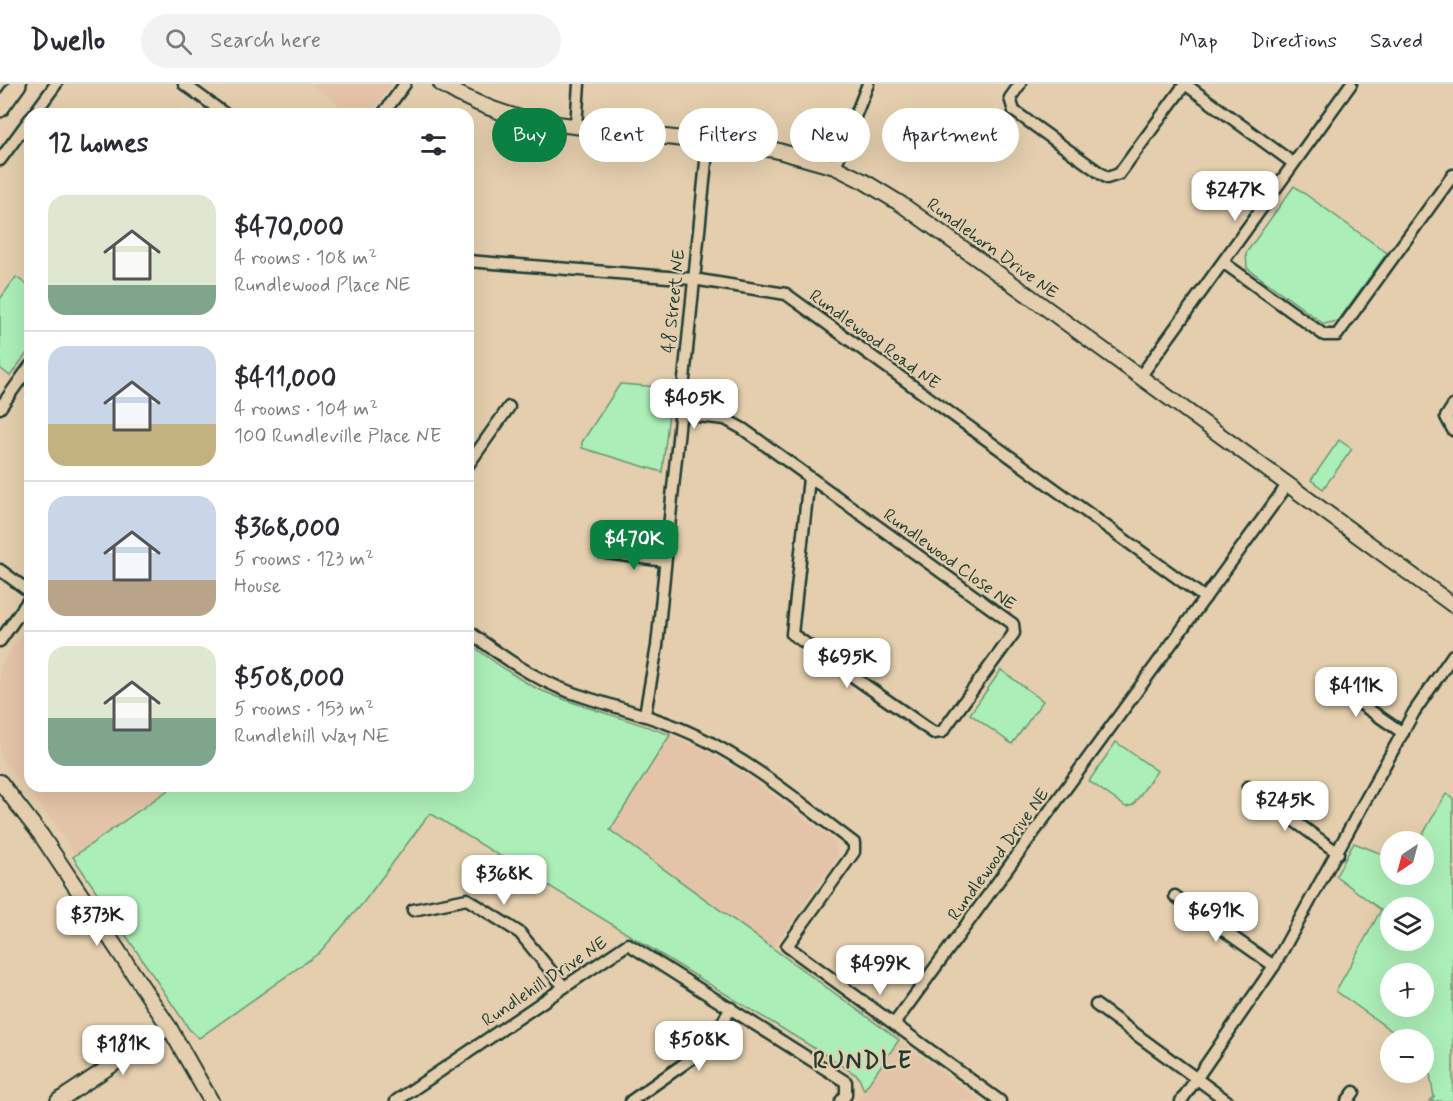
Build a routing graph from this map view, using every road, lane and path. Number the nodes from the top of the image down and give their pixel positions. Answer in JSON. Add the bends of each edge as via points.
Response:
{"nodes":[{"id":1,"x":18,"y":84,"type":"edge"},
{"id":2,"x":56,"y":84,"type":"edge"},
{"id":3,"x":184,"y":84,"type":"edge"},
{"id":4,"x":405,"y":84,"type":"edge"},
{"id":5,"x":441,"y":84,"type":"edge"},
{"id":6,"x":579,"y":84,"type":"edge"},
{"id":7,"x":868,"y":84,"type":"edge"},
{"id":8,"x":1020,"y":84,"type":"edge"},
{"id":9,"x":1185,"y":84,"type":"edge"},
{"id":10,"x":1351,"y":84,"type":"edge"},
{"id":11,"x":38,"y":108,"type":"edge"},
{"id":12,"x":213,"y":108,"type":"edge"},
{"id":13,"x":387,"y":108,"type":"edge"},
{"id":14,"x":0,"y":109,"type":"edge"},
{"id":15,"x":576,"y":126,"type":"junction"},
{"id":16,"x":24,"y":127,"type":"edge"},
{"id":17,"x":678,"y":138,"type":"edge"},
{"id":18,"x":778,"y":151,"type":"edge"},
{"id":19,"x":0,"y":160,"type":"edge"},
{"id":20,"x":706,"y":162,"type":"edge"},
{"id":21,"x":1293,"y":163,"type":"junction"},
{"id":22,"x":835,"y":167,"type":"junction"},
{"id":23,"x":1453,"y":175,"type":"edge"},
{"id":24,"x":474,"y":261,"type":"edge"},
{"id":25,"x":1224,"y":263,"type":"junction"},
{"id":26,"x":693,"y":279,"type":"junction"},
{"id":27,"x":24,"y":374,"type":"edge"},
{"id":28,"x":1140,"y":377,"type":"junction"},
{"id":29,"x":1453,"y":406,"type":"edge"},
{"id":30,"x":509,"y":407,"type":"dead end"},
{"id":31,"x":0,"y":408,"type":"edge"},
{"id":32,"x":681,"y":414,"type":"junction"},
{"id":33,"x":1453,"y":430,"type":"edge"},
{"id":34,"x":474,"y":457,"type":"edge"},
{"id":35,"x":809,"y":478,"type":"junction"},
{"id":36,"x":1288,"y":484,"type":"junction"},
{"id":37,"x":606,"y":553,"type":"dead end"},
{"id":38,"x":665,"y":561,"type":"junction"},
{"id":39,"x":0,"y":570,"type":"edge"},
{"id":40,"x":24,"y":588,"type":"edge"},
{"id":41,"x":1204,"y":598,"type":"junction"},
{"id":42,"x":1453,"y":604,"type":"edge"},
{"id":43,"x":24,"y":606,"type":"edge"},
{"id":44,"x":474,"y":635,"type":"edge"},
{"id":45,"x":0,"y":640,"type":"edge"},
{"id":46,"x":1453,"y":655,"type":"edge"},
{"id":47,"x":1326,"y":680,"type":"dead end"},
{"id":48,"x":645,"y":714,"type":"junction"},
{"id":49,"x":1403,"y":733,"type":"junction"},
{"id":50,"x":0,"y":782,"type":"edge"},
{"id":51,"x":1248,"y":787,"type":"dead end"},
{"id":52,"x":1338,"y":853,"type":"junction"},
{"id":53,"x":1175,"y":896,"type":"dead end"},
{"id":54,"x":413,"y":910,"type":"dead end"},
{"id":55,"x":1274,"y":966,"type":"junction"},
{"id":56,"x":564,"y":987,"type":"junction"},
{"id":57,"x":1096,"y":1005,"type":"dead end"},
{"id":58,"x":731,"y":1008,"type":"junction"},
{"id":59,"x":894,"y":1024,"type":"junction"},
{"id":60,"x":170,"y":1027,"type":"junction"},
{"id":61,"x":1197,"y":1079,"type":"junction"},
{"id":62,"x":1354,"y":1092,"type":"dead end"},
{"id":63,"x":636,"y":1100,"type":"edge"},
{"id":64,"x":58,"y":1101,"type":"edge"},
{"id":65,"x":211,"y":1101,"type":"edge"},
{"id":66,"x":396,"y":1101,"type":"edge"},
{"id":67,"x":841,"y":1101,"type":"edge"},
{"id":68,"x":1000,"y":1101,"type":"edge"},
{"id":69,"x":1180,"y":1101,"type":"edge"},
{"id":70,"x":1227,"y":1101,"type":"edge"},
{"id":71,"x":1347,"y":1101,"type":"edge"}],
"edges":[{"from":1,"to":14,"type":"main road"},
{"from":2,"to":11,"type":"street"},
{"from":3,"to":12,"type":"street"},
{"from":4,"to":13,"type":"street"},
{"from":5,"to":15,"type":"street","name":"Rundlehorn Drive NE","via":[[466,100],[499,113]]},
{"from":6,"to":15,"type":"street"},
{"from":7,"to":22,"type":"street"},
{"from":8,"to":9,"type":"street","via":[[1010,98],[1014,111],[1107,178],[1119,174]]},
{"from":9,"to":21,"type":"street"},
{"from":10,"to":21,"type":"street"},
{"from":15,"to":17,"type":"street","name":"Rundlehorn Drive NE"},
{"from":16,"to":19,"type":"street"},
{"from":18,"to":22,"type":"street","name":"Rundlehorn Drive NE"},
{"from":20,"to":26,"type":"street","name":"48 Street NE"},
{"from":21,"to":25,"type":"street"},
{"from":22,"to":28,"type":"street","name":"Rundlehorn Drive NE","via":[[901,204]]},
{"from":23,"to":25,"type":"street","via":[[1337,335],[1324,335]]},
{"from":24,"to":26,"type":"street","name":"Rundlewood Road NE"},
{"from":25,"to":28,"type":"street"},
{"from":26,"to":32,"type":"street","name":"48 Street NE"},
{"from":26,"to":41,"type":"street","name":"Rundlewood Road NE","via":[[786,294]]},
{"from":27,"to":31,"type":"street"},
{"from":28,"to":36,"type":"street","name":"Rundlehorn Drive NE"},
{"from":29,"to":33,"type":"street","via":[[1446,417]]},
{"from":30,"to":34,"type":"street"},
{"from":32,"to":35,"type":"street","name":"Rundlewood Close NE","via":[[724,419]]},
{"from":32,"to":38,"type":"street","name":"48 Street NE"},
{"from":35,"to":35,"type":"street","name":"Rundlewood Close NE","via":[[1013,624],[1014,633],[942,732],[934,733],[792,634]]},
{"from":36,"to":41,"type":"street","name":"Rundlewood Drive NE"},
{"from":36,"to":42,"type":"street","name":"Rundlehorn Drive NE"},
{"from":37,"to":38,"type":"street"},
{"from":38,"to":48,"type":"street","name":"48 Street NE","via":[[657,646]]},
{"from":39,"to":40,"type":"street"},
{"from":41,"to":59,"type":"street","name":"Rundlewood Drive NE"},
{"from":43,"to":45,"type":"street"},
{"from":44,"to":48,"type":"street","via":[[532,675],[570,692]]},
{"from":46,"to":49,"type":"street"},
{"from":47,"to":49,"type":"street"},
{"from":48,"to":59,"type":"street","via":[[732,754],[854,843],[854,852],[787,946]]},
{"from":49,"to":52,"type":"street"},
{"from":50,"to":60,"type":"street","via":[[41,835]]},
{"from":51,"to":52,"type":"street"},
{"from":52,"to":55,"type":"street"},
{"from":53,"to":55,"type":"street"},
{"from":54,"to":56,"type":"street","via":[[467,898],[520,933]]},
{"from":55,"to":61,"type":"street"},
{"from":56,"to":58,"type":"street","name":"Rundlehill Drive NE","via":[[628,944]]},
{"from":56,"to":66,"type":"street","name":"Rundlehill Drive NE"},
{"from":57,"to":61,"type":"street"},
{"from":58,"to":63,"type":"street","via":[[708,1047]]},
{"from":58,"to":67,"type":"street","name":"Rundlehill Drive NE","via":[[846,1082],[846,1095]]},
{"from":59,"to":68,"type":"street"},
{"from":60,"to":64,"type":"street"},
{"from":60,"to":65,"type":"street"},
{"from":61,"to":69,"type":"street"},
{"from":61,"to":70,"type":"street"},
{"from":62,"to":71,"type":"street"}]}
